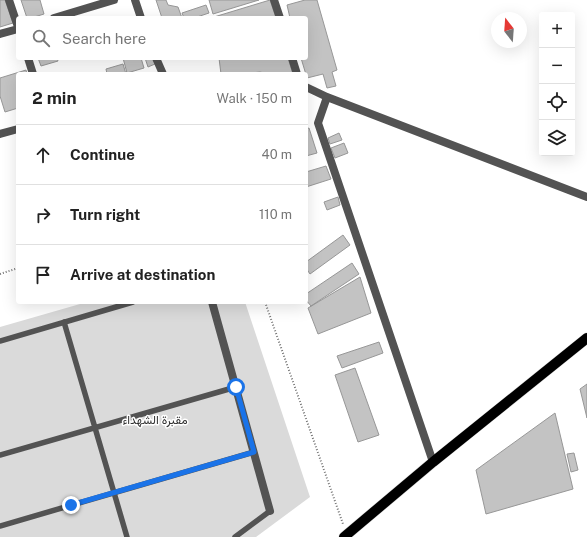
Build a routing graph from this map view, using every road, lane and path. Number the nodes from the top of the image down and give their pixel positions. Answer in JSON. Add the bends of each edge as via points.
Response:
{"nodes":[{"id":1,"x":9,"y":0,"type":"edge"},
{"id":2,"x":114,"y":0,"type":"edge"},
{"id":3,"x":134,"y":0,"type":"edge"},
{"id":4,"x":274,"y":0,"type":"edge"},
{"id":5,"x":61,"y":16,"type":"edge"},
{"id":6,"x":140,"y":16,"type":"edge"},
{"id":7,"x":279,"y":16,"type":"edge"},
{"id":8,"x":16,"y":22,"type":"edge"},
{"id":9,"x":16,"y":29,"type":"edge"},
{"id":10,"x":0,"y":34,"type":"edge"},
{"id":11,"x":29,"y":60,"type":"edge"},
{"id":12,"x":157,"y":60,"type":"edge"},
{"id":13,"x":293,"y":60,"type":"edge"},
{"id":14,"x":32,"y":72,"type":"edge"},
{"id":15,"x":161,"y":72,"type":"edge"},
{"id":16,"x":296,"y":72,"type":"edge"},
{"id":17,"x":308,"y":88,"type":"edge"},
{"id":18,"x":327,"y":97,"type":"junction"},
{"id":19,"x":16,"y":130,"type":"edge"},
{"id":20,"x":0,"y":134,"type":"edge"},
{"id":21,"x":587,"y":197,"type":"edge"},
{"id":22,"x":16,"y":269,"type":"edge"},
{"id":23,"x":0,"y":274,"type":"edge"},
{"id":24,"x":126,"y":304,"type":"edge"},
{"id":25,"x":213,"y":304,"type":"edge"},
{"id":26,"x":266,"y":304,"type":"edge"},
{"id":27,"x":64,"y":322,"type":"junction"},
{"id":28,"x":587,"y":338,"type":"edge"},
{"id":29,"x":0,"y":341,"type":"edge"},
{"id":30,"x":236,"y":387,"type":"junction"},
{"id":31,"x":94,"y":428,"type":"junction"},
{"id":32,"x":254,"y":452,"type":"junction"},
{"id":33,"x":0,"y":455,"type":"edge"},
{"id":34,"x":433,"y":462,"type":"junction"},
{"id":35,"x":114,"y":493,"type":"junction"},
{"id":36,"x":270,"y":511,"type":"joint"},
{"id":37,"x":0,"y":526,"type":"edge"},
{"id":38,"x":345,"y":536,"type":"edge"},
{"id":39,"x":127,"y":537,"type":"edge"},
{"id":40,"x":235,"y":537,"type":"edge"}],
"edges":[{"from":1,"to":8,"type":"street"},
{"from":2,"to":5,"type":"street"},
{"from":3,"to":6,"type":"street"},
{"from":4,"to":7,"type":"street"},
{"from":9,"to":10,"type":"street"},
{"from":11,"to":14,"type":"street"},
{"from":12,"to":15,"type":"street"},
{"from":13,"to":16,"type":"street"},
{"from":17,"to":18,"type":"street"},
{"from":18,"to":21,"type":"street"},
{"from":18,"to":34,"type":"street","via":[[318,123]]},
{"from":19,"to":20,"type":"street"},
{"from":22,"to":23,"type":"path"},
{"from":24,"to":27,"type":"lane"},
{"from":25,"to":30,"type":"street"},
{"from":26,"to":38,"type":"path"},
{"from":27,"to":29,"type":"lane"},
{"from":27,"to":31,"type":"lane"},
{"from":28,"to":34,"type":"main road"},
{"from":30,"to":31,"type":"lane"},
{"from":30,"to":32,"type":"street"},
{"from":31,"to":33,"type":"lane"},
{"from":31,"to":35,"type":"lane"},
{"from":32,"to":35,"type":"lane"},
{"from":32,"to":36,"type":"street"},
{"from":34,"to":38,"type":"main road"},
{"from":35,"to":37,"type":"lane"},
{"from":35,"to":39,"type":"lane"},
{"from":36,"to":40,"type":"lane"}]}
